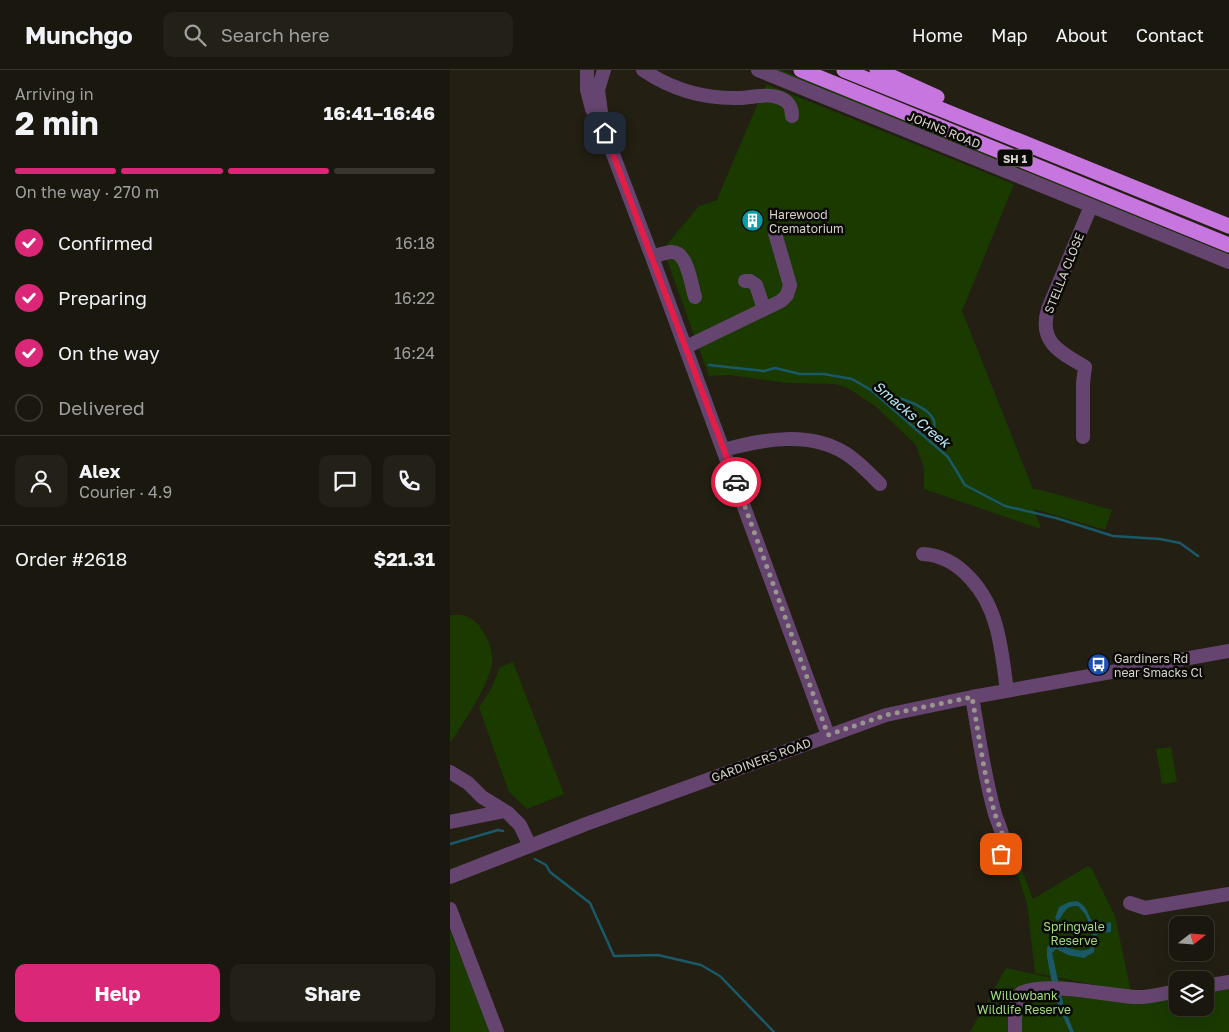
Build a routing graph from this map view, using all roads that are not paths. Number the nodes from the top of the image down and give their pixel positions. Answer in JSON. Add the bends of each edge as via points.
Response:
{"nodes":[{"id":1,"x":587,"y":70,"type":"edge"},
{"id":2,"x":604,"y":70,"type":"edge"},
{"id":3,"x":643,"y":70,"type":"edge"},
{"id":4,"x":758,"y":70,"type":"edge"},
{"id":5,"x":801,"y":70,"type":"edge"},
{"id":6,"x":844,"y":70,"type":"edge"},
{"id":7,"x":877,"y":70,"type":"edge"},
{"id":8,"x":792,"y":116,"type":"dead end"},
{"id":9,"x":605,"y":133,"type":"junction"},
{"id":10,"x":1091,"y":206,"type":"junction"},
{"id":11,"x":1229,"y":220,"type":"edge"},
{"id":12,"x":1229,"y":226,"type":"edge"},
{"id":13,"x":774,"y":233,"type":"dead end"},
{"id":14,"x":1229,"y":245,"type":"edge"},
{"id":15,"x":652,"y":257,"type":"junction"},
{"id":16,"x":1229,"y":262,"type":"edge"},
{"id":17,"x":744,"y":281,"type":"dead end"},
{"id":18,"x":695,"y":297,"type":"dead end"},
{"id":19,"x":764,"y":309,"type":"junction"},
{"id":20,"x":686,"y":347,"type":"junction"},
{"id":21,"x":1083,"y":437,"type":"dead end"},
{"id":22,"x":724,"y":450,"type":"junction"},
{"id":23,"x":880,"y":484,"type":"dead end"},
{"id":24,"x":923,"y":554,"type":"dead end"},
{"id":25,"x":1229,"y":651,"type":"edge"},
{"id":26,"x":1007,"y":691,"type":"junction"},
{"id":27,"x":972,"y":697,"type":"junction"},
{"id":28,"x":828,"y":735,"type":"junction"},
{"id":29,"x":450,"y":772,"type":"edge"},
{"id":30,"x":505,"y":811,"type":"junction"},
{"id":31,"x":450,"y":822,"type":"edge"},
{"id":32,"x":530,"y":846,"type":"junction"},
{"id":33,"x":1001,"y":854,"type":"dead end"},
{"id":34,"x":450,"y":877,"type":"edge"},
{"id":35,"x":1229,"y":894,"type":"edge"},
{"id":36,"x":1130,"y":903,"type":"dead end"},
{"id":37,"x":450,"y":909,"type":"edge"},
{"id":38,"x":1229,"y":982,"type":"edge"},
{"id":39,"x":1214,"y":984,"type":"edge"},
{"id":40,"x":1169,"y":992,"type":"edge"},
{"id":41,"x":497,"y":1032,"type":"edge"},
{"id":42,"x":1015,"y":1032,"type":"edge"}],
"edges":[{"from":1,"to":9,"type":"street","via":[[589,99]]},
{"from":2,"to":9,"type":"street","via":[[598,95]]},
{"from":3,"to":8,"type":"street","via":[[657,80],[708,97],[779,97],[788,102]]},
{"from":4,"to":10,"type":"street","name":"JOHNS ROAD"},
{"from":5,"to":14,"type":"highway","name":"JOHNS ROAD","number":"SH 1"},
{"from":6,"to":12,"type":"highway","name":"JOHNS ROAD","number":"SH 1"},
{"from":7,"to":11,"type":"highway","number":"SH 1"},
{"from":9,"to":15,"type":"street"},
{"from":10,"to":16,"type":"street","name":"JOHNS ROAD"},
{"from":10,"to":21,"type":"street","name":"STELLA CLOSE","via":[[1048,309],[1045,325],[1055,347],[1085,367]]},
{"from":13,"to":19,"type":"street","via":[[790,285],[787,296]]},
{"from":15,"to":18,"type":"street","via":[[671,252],[680,255],[688,266]]},
{"from":15,"to":20,"type":"street"},
{"from":17,"to":19,"type":"street","via":[[756,285]]},
{"from":19,"to":20,"type":"street"},
{"from":20,"to":22,"type":"street"},
{"from":22,"to":23,"type":"street","via":[[784,439],[816,441],[846,454]]},
{"from":22,"to":28,"type":"street"},
{"from":24,"to":26,"type":"street","via":[[953,563],[984,596],[996,624]]},
{"from":25,"to":26,"type":"street","name":"GARDINERS ROAD"},
{"from":26,"to":27,"type":"street","name":"GARDINERS ROAD"},
{"from":27,"to":28,"type":"street","name":"GARDINERS ROAD","via":[[886,715]]},
{"from":27,"to":33,"type":"street","via":[[991,798],[1004,839]]},
{"from":28,"to":32,"type":"street","name":"GARDINERS ROAD"},
{"from":29,"to":30,"type":"street"},
{"from":30,"to":31,"type":"street"},
{"from":30,"to":32,"type":"street","via":[[520,826]]},
{"from":32,"to":34,"type":"street","name":"GARDINERS ROAD"},
{"from":35,"to":36,"type":"street","via":[[1145,908]]},
{"from":37,"to":41,"type":"street"},
{"from":38,"to":39,"type":"street"},
{"from":40,"to":42,"type":"street","via":[[1138,997],[1068,989],[1029,989],[1020,992],[1015,1006]]}]}
